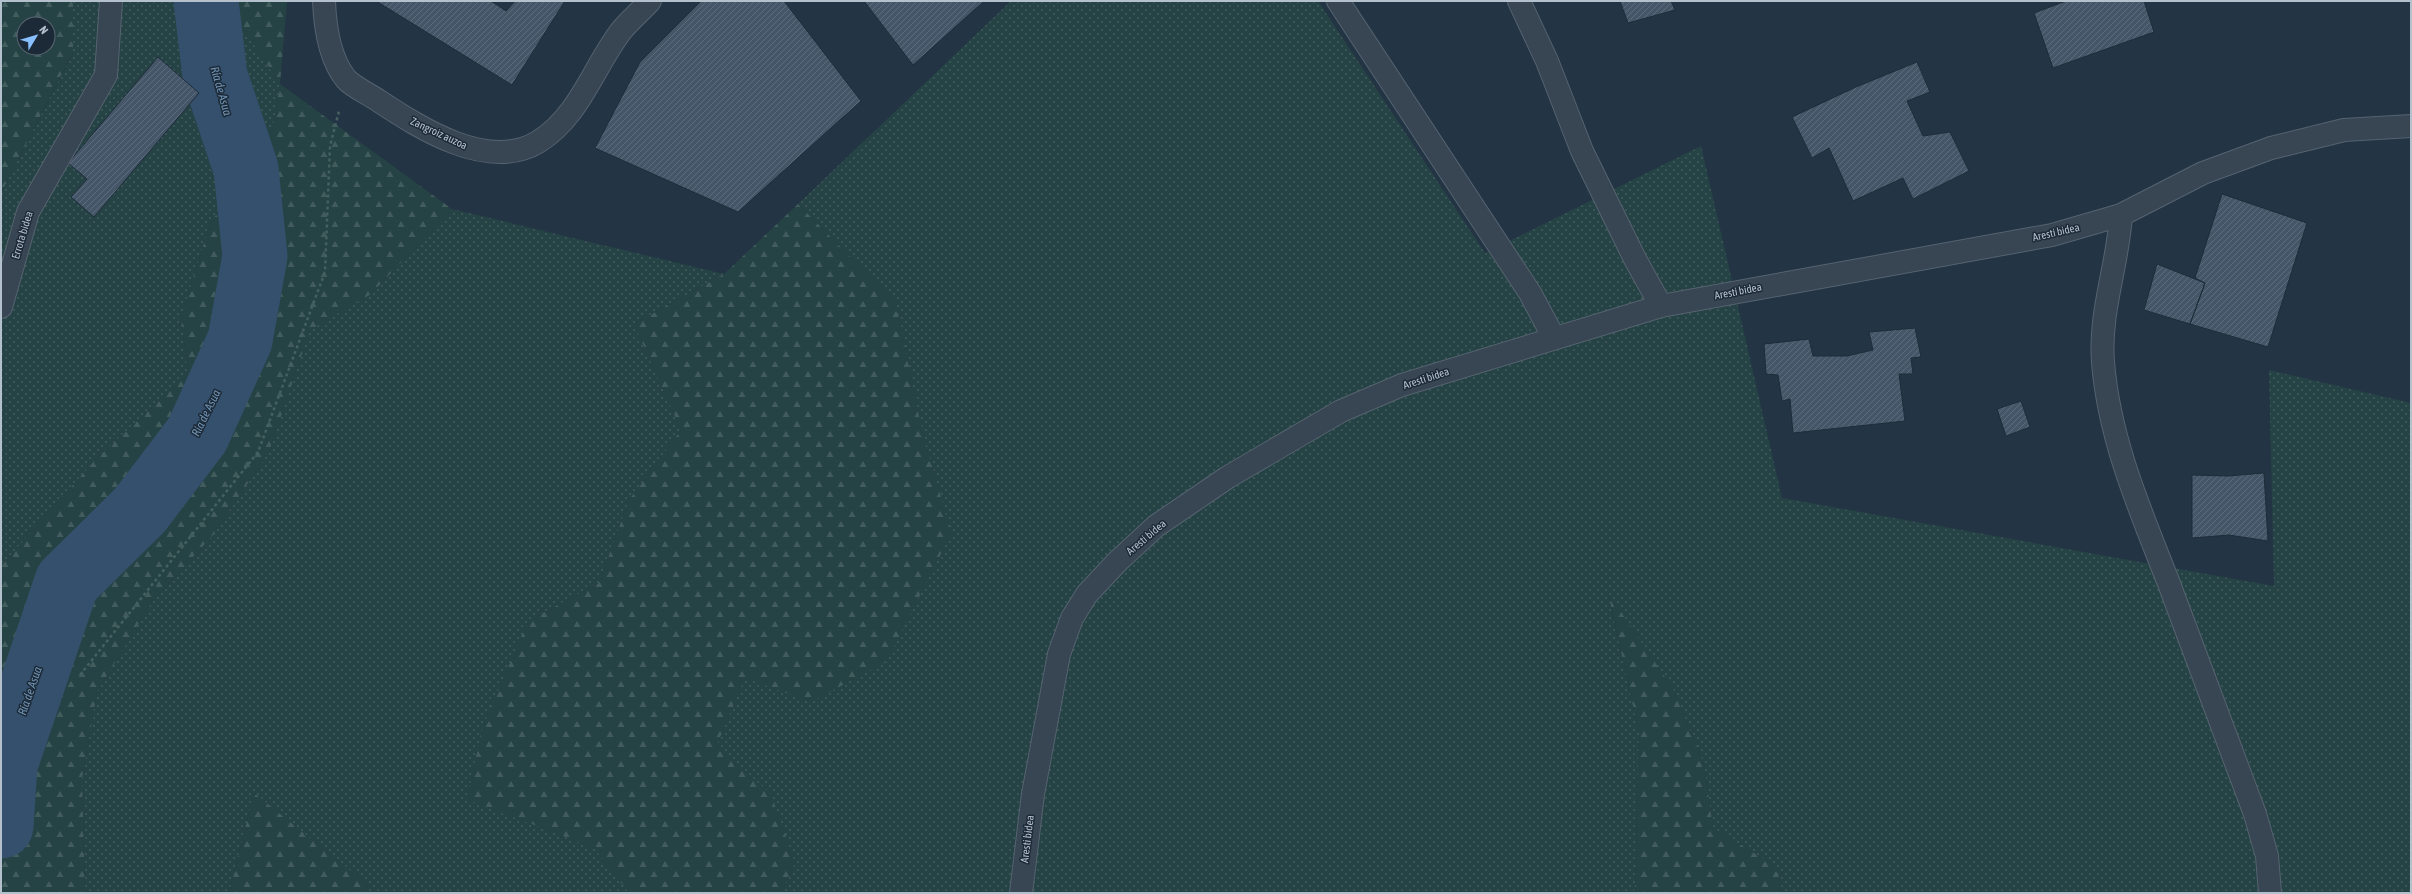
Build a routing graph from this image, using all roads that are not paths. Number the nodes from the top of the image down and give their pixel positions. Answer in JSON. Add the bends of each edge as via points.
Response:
{"nodes":[{"id":1,"x":111,"y":1,"type":"edge"},
{"id":2,"x":324,"y":1,"type":"edge"},
{"id":3,"x":650,"y":1,"type":"edge"},
{"id":4,"x":1338,"y":1,"type":"edge"},
{"id":5,"x":1519,"y":1,"type":"edge"},
{"id":6,"x":2411,"y":126,"type":"edge"},
{"id":7,"x":2121,"y":215,"type":"junction"},
{"id":8,"x":1661,"y":306,"type":"junction"},
{"id":9,"x":1,"y":307,"type":"edge"},
{"id":10,"x":1554,"y":338,"type":"junction"},
{"id":11,"x":1021,"y":893,"type":"edge"},
{"id":12,"x":2270,"y":893,"type":"edge"}],
"edges":[{"from":1,"to":9,"type":"street","name":"Errota bidea","via":[[106,75],[28,212]]},
{"from":2,"to":3,"type":"street","name":"Zangroiz auzoa","via":[[325,21],[334,58],[346,79],[398,113],[464,147],[492,152],[511,151],[536,143],[554,131],[584,93],[621,32]]},
{"from":4,"to":10,"type":"street","via":[[1530,293]]},
{"from":5,"to":8,"type":"street","via":[[1547,61],[1582,151]]},
{"from":6,"to":7,"type":"street","name":"Aresti bidea","via":[[2344,130],[2271,148],[2203,173]]},
{"from":7,"to":8,"type":"street","name":"Aresti bidea","via":[[2052,235]]},
{"from":7,"to":12,"type":"street","via":[[2119,241],[2104,313],[2103,360],[2108,412],[2128,476],[2255,814],[2267,856]]},
{"from":8,"to":10,"type":"street","name":"Aresti bidea"},
{"from":10,"to":11,"type":"street","name":"Aresti bidea","via":[[1402,385],[1341,411],[1228,477],[1156,526],[1118,561],[1087,594],[1072,618],[1059,654],[1033,794]]}]}
